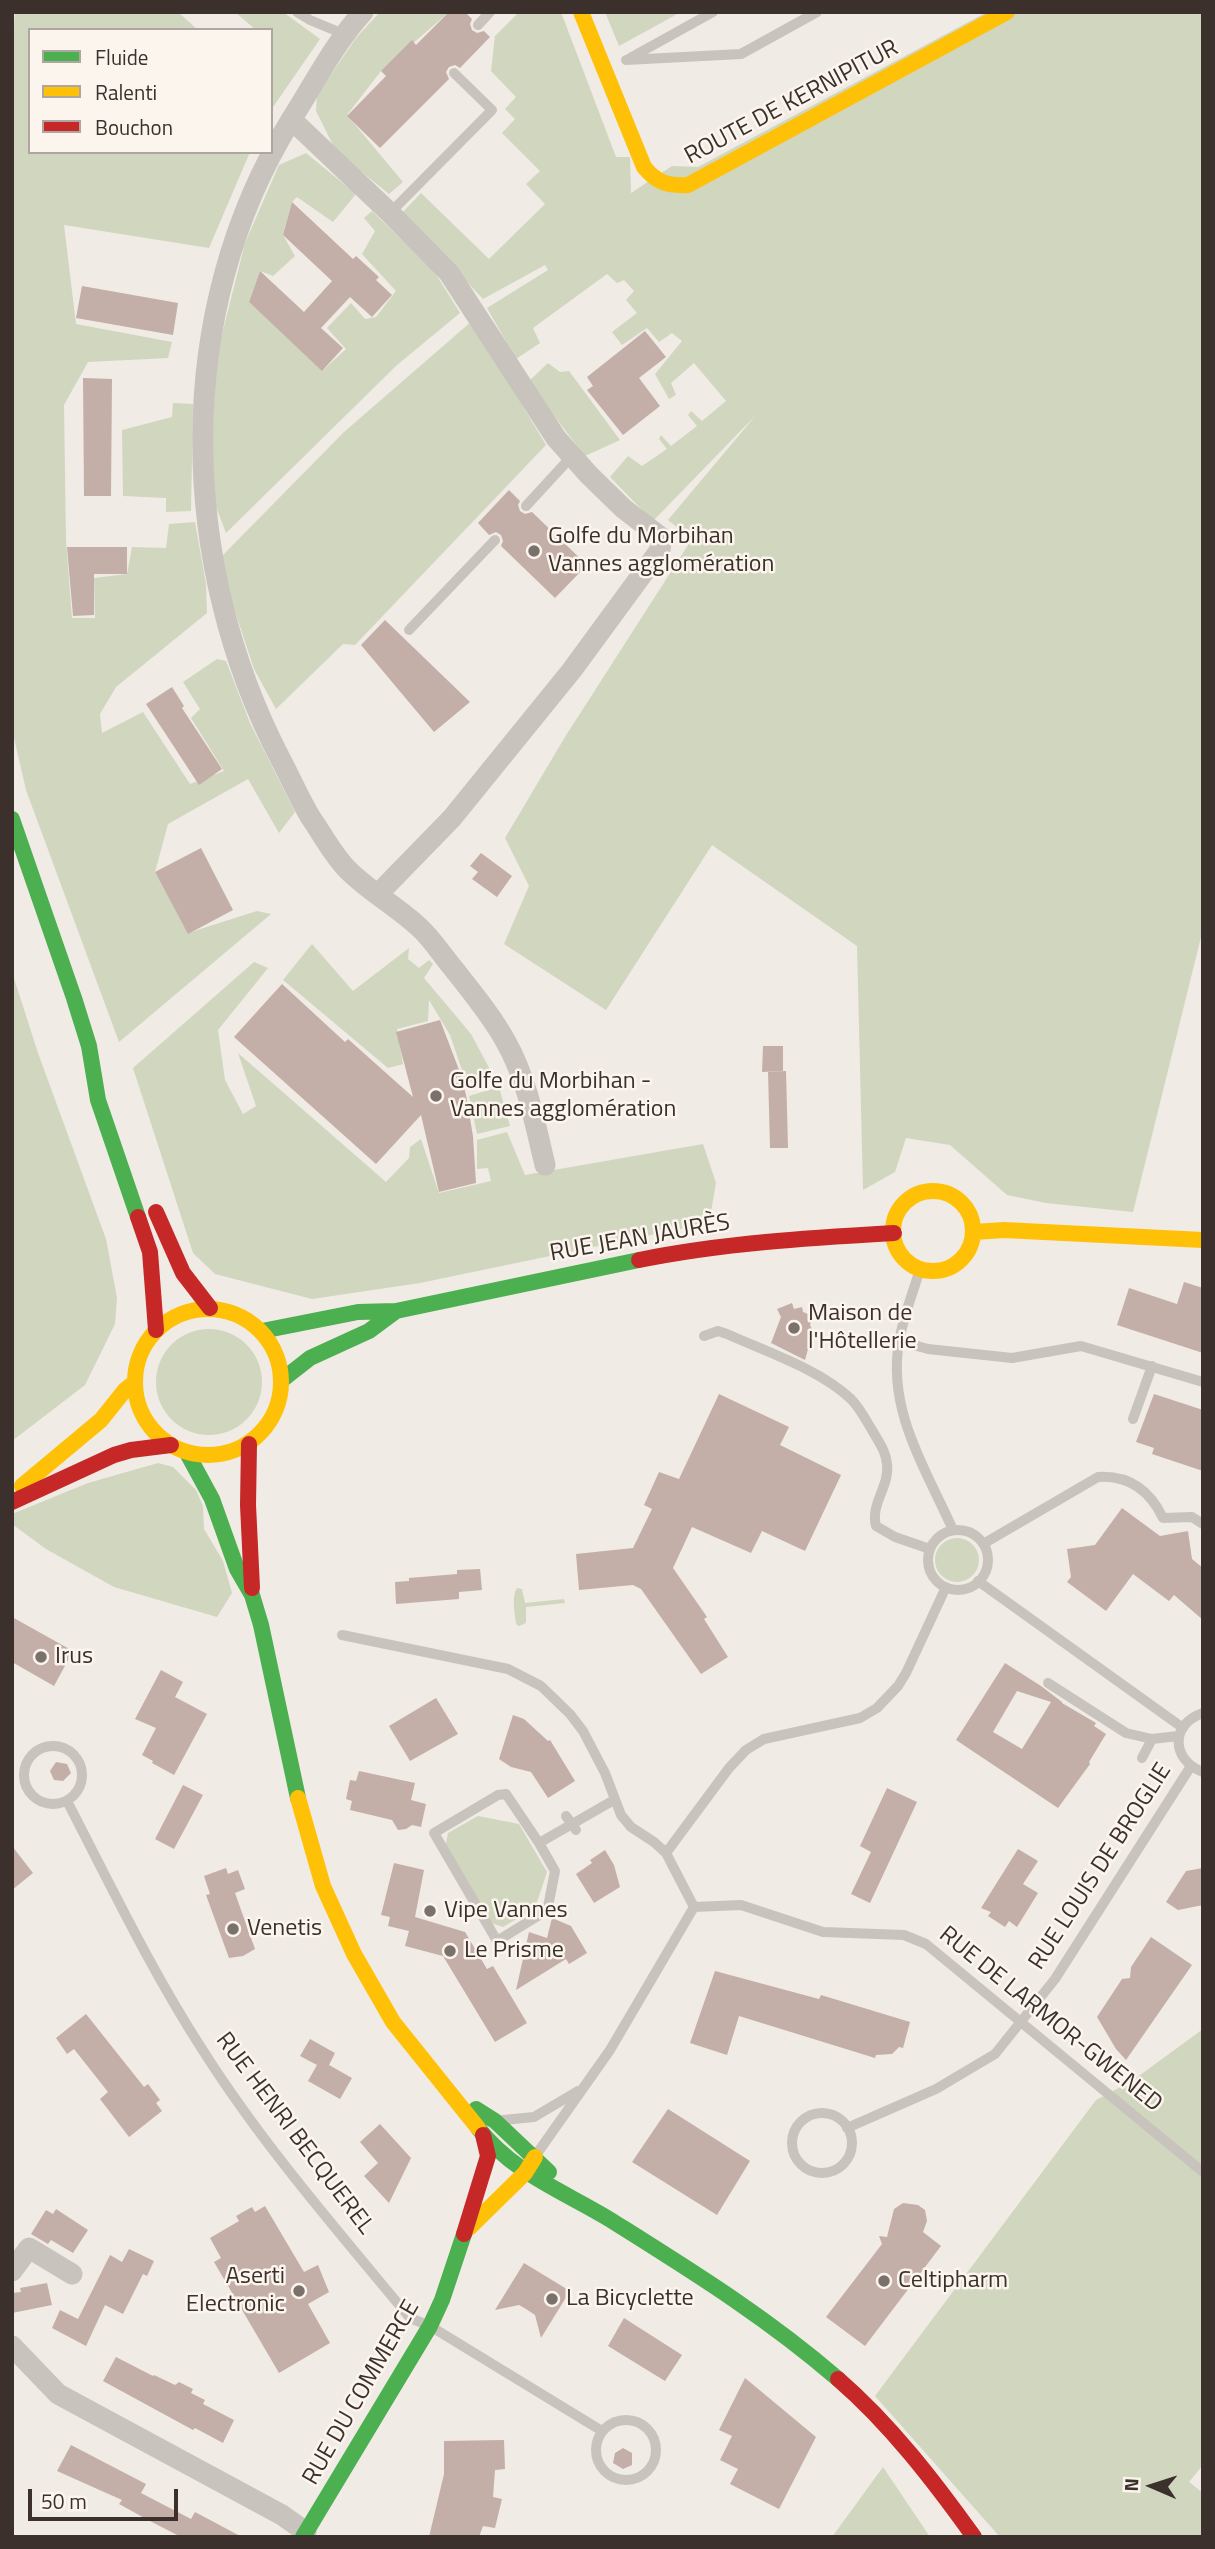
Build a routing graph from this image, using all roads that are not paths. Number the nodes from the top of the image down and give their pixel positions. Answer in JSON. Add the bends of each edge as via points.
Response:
{"nodes":[{"id":1,"x":297,"y":12,"type":"edge"},
{"id":2,"x":363,"y":12,"type":"edge"},
{"id":3,"x":490,"y":12,"type":"edge"},
{"id":4,"x":581,"y":12,"type":"edge"},
{"id":5,"x":713,"y":12,"type":"edge"},
{"id":6,"x":817,"y":12,"type":"edge"},
{"id":7,"x":1007,"y":12,"type":"edge"},
{"id":8,"x":478,"y":25,"type":"dead end"},
{"id":9,"x":346,"y":35,"type":"junction"},
{"id":10,"x":626,"y":60,"type":"junction"},
{"id":11,"x":603,"y":69,"type":"junction"},
{"id":12,"x":454,"y":73,"type":"dead end"},
{"id":13,"x":292,"y":120,"type":"junction"},
{"id":14,"x":273,"y":149,"type":"edge"},
{"id":15,"x":271,"y":154,"type":"edge"},
{"id":16,"x":390,"y":213,"type":"junction"},
{"id":17,"x":572,"y":456,"type":"junction"},
{"id":18,"x":526,"y":506,"type":"dead end"},
{"id":19,"x":495,"y":540,"type":"dead end"},
{"id":20,"x":409,"y":631,"type":"dead end"},
{"id":21,"x":12,"y":818,"type":"edge"},
{"id":22,"x":378,"y":894,"type":"junction"},
{"id":23,"x":89,"y":1046,"type":"junction"},
{"id":24,"x":111,"y":1088,"type":"dead end"},
{"id":25,"x":545,"y":1165,"type":"dead end"},
{"id":26,"x":151,"y":1198,"type":"dead end"},
{"id":27,"x":974,"y":1232,"type":"junction"},
{"id":28,"x":894,"y":1233,"type":"junction"},
{"id":29,"x":1203,"y":1240,"type":"edge"},
{"id":30,"x":920,"y":1269,"type":"junction"},
{"id":31,"x":210,"y":1308,"type":"junction"},
{"id":32,"x":396,"y":1311,"type":"junction"},
{"id":33,"x":156,"y":1330,"type":"junction"},
{"id":34,"x":261,"y":1331,"type":"junction"},
{"id":35,"x":704,"y":1336,"type":"dead end"},
{"id":36,"x":899,"y":1341,"type":"junction"},
{"id":37,"x":1152,"y":1366,"type":"junction"},
{"id":38,"x":282,"y":1380,"type":"junction"},
{"id":39,"x":135,"y":1382,"type":"junction"},
{"id":40,"x":1203,"y":1382,"type":"edge"},
{"id":41,"x":1133,"y":1419,"type":"dead end"},
{"id":42,"x":248,"y":1444,"type":"junction"},
{"id":43,"x":171,"y":1446,"type":"junction"},
{"id":44,"x":187,"y":1453,"type":"junction"},
{"id":45,"x":12,"y":1494,"type":"edge"},
{"id":46,"x":12,"y":1502,"type":"edge"},
{"id":47,"x":1203,"y":1524,"type":"edge"},
{"id":48,"x":953,"y":1530,"type":"junction"},
{"id":49,"x":984,"y":1544,"type":"junction"},
{"id":50,"x":930,"y":1549,"type":"junction"},
{"id":51,"x":978,"y":1581,"type":"junction"},
{"id":52,"x":946,"y":1587,"type":"junction"},
{"id":53,"x":252,"y":1595,"type":"junction"},
{"id":54,"x":342,"y":1635,"type":"dead end"},
{"id":55,"x":1048,"y":1683,"type":"dead end"},
{"id":56,"x":1203,"y":1713,"type":"edge"},
{"id":57,"x":1181,"y":1732,"type":"junction"},
{"id":58,"x":1152,"y":1739,"type":"junction"},
{"id":59,"x":1142,"y":1758,"type":"dead end"},
{"id":60,"x":1191,"y":1766,"type":"junction"},
{"id":61,"x":1203,"y":1772,"type":"edge"},
{"id":62,"x":18,"y":1778,"type":"edge"},
{"id":63,"x":614,"y":1800,"type":"junction"},
{"id":64,"x":67,"y":1801,"type":"junction"},
{"id":65,"x":540,"y":1843,"type":"junction"},
{"id":66,"x":666,"y":1853,"type":"junction"},
{"id":67,"x":694,"y":1907,"type":"junction"},
{"id":68,"x":1021,"y":2023,"type":"junction"},
{"id":69,"x":580,"y":2090,"type":"junction"},
{"id":70,"x":449,"y":2092,"type":"junction"},
{"id":71,"x":495,"y":2121,"type":"junction"},
{"id":72,"x":848,"y":2128,"type":"junction"},
{"id":73,"x":483,"y":2135,"type":"junction"},
{"id":74,"x":535,"y":2156,"type":"junction"},
{"id":75,"x":525,"y":2172,"type":"junction"},
{"id":76,"x":1203,"y":2172,"type":"edge"},
{"id":77,"x":571,"y":2196,"type":"junction"},
{"id":78,"x":467,"y":2230,"type":"junction"},
{"id":79,"x":12,"y":2271,"type":"edge"},
{"id":80,"x":72,"y":2274,"type":"dead end"},
{"id":81,"x":430,"y":2326,"type":"junction"},
{"id":82,"x":12,"y":2346,"type":"edge"},
{"id":83,"x":601,"y":2431,"type":"junction"},
{"id":84,"x":304,"y":2534,"type":"edge"},
{"id":85,"x":974,"y":2537,"type":"edge"}],
"edges":[{"from":1,"to":9,"type":"lane"},
{"from":2,"to":9,"type":"street"},
{"from":3,"to":8,"type":"lane"},
{"from":4,"to":11,"type":"main road"},
{"from":5,"to":10,"type":"lane"},
{"from":6,"to":10,"type":"lane","via":[[741,54]]},
{"from":7,"to":11,"type":"main road","name":"ROUTE DE KERNIPITUR","via":[[688,185],[656,183],[644,167]]},
{"from":9,"to":13,"type":"street"},
{"from":10,"to":11,"type":"lane"},
{"from":12,"to":16,"type":"lane","via":[[492,110]]},
{"from":13,"to":14,"type":"street"},
{"from":13,"to":16,"type":"street"},
{"from":15,"to":22,"type":"street","via":[[236,235],[211,338],[202,426],[205,503],[232,640],[265,730],[309,815],[348,871]]},
{"from":16,"to":17,"type":"street","via":[[449,273],[535,408]]},
{"from":17,"to":18,"type":"lane"},
{"from":17,"to":22,"type":"street","via":[[624,509],[662,538],[660,550],[572,670],[452,818]]},
{"from":19,"to":20,"type":"lane"},
{"from":21,"to":23,"type":"main road"},
{"from":22,"to":25,"type":"street","via":[[422,929],[506,1042],[530,1102]]},
{"from":23,"to":24,"type":"main road"},
{"from":23,"to":33,"type":"main road","via":[[98,1100],[150,1252]]},
{"from":26,"to":31,"type":"main road","via":[[183,1273]]},
{"from":27,"to":28,"type":"main road","via":[[966,1208],[957,1199],[933,1191],[920,1194],[900,1209]]},
{"from":27,"to":29,"type":"main road"},
{"from":27,"to":30,"type":"main road","via":[[956,1264],[933,1271]]},
{"from":28,"to":30,"type":"main road","via":[[902,1255]]},
{"from":28,"to":32,"type":"main road","name":"RUE JEAN JAURÈS","via":[[685,1251]]},
{"from":30,"to":36,"type":"lane"},
{"from":31,"to":33,"type":"main road","via":[[190,1310]]},
{"from":31,"to":34,"type":"main road","via":[[229,1311]]},
{"from":32,"to":34,"type":"main road","name":"RUE JEAN JAURÈS","via":[[358,1312]]},
{"from":32,"to":38,"type":"main road","name":"RUE JEAN JAURÈS","via":[[369,1331],[310,1358]]},
{"from":33,"to":39,"type":"main road","via":[[140,1354]]},
{"from":34,"to":38,"type":"main road","via":[[272,1345]]},
{"from":35,"to":50,"type":"lane","via":[[718,1331],[727,1334],[818,1376],[853,1401],[884,1451],[888,1466],[874,1512],[876,1526]]},
{"from":36,"to":37,"type":"lane","via":[[928,1349],[1012,1358],[1081,1346]]},
{"from":36,"to":48,"type":"lane","via":[[896,1380],[901,1413]]},
{"from":37,"to":40,"type":"lane"},
{"from":37,"to":41,"type":"lane"},
{"from":38,"to":42,"type":"main road","via":[[279,1405],[267,1427]]},
{"from":39,"to":43,"type":"main road","via":[[144,1419]]},
{"from":39,"to":45,"type":"main road","via":[[101,1420]]},
{"from":42,"to":44,"type":"main road","via":[[219,1455]]},
{"from":42,"to":53,"type":"main road"},
{"from":43,"to":44,"type":"main road"},
{"from":43,"to":46,"type":"main road","via":[[114,1455]]},
{"from":44,"to":53,"type":"main road","via":[[212,1499],[237,1569]]},
{"from":47,"to":49,"type":"lane","via":[[1192,1517],[1163,1518],[1148,1493],[1133,1484],[1098,1477]]},
{"from":48,"to":49,"type":"lane","via":[[969,1532]]},
{"from":48,"to":50,"type":"lane"},
{"from":49,"to":51,"type":"lane","via":[[988,1563]]},
{"from":50,"to":52,"type":"lane","via":[[929,1568]]},
{"from":51,"to":52,"type":"lane","via":[[959,1590]]},
{"from":51,"to":57,"type":"lane"},
{"from":52,"to":66,"type":"lane","via":[[906,1673],[877,1709],[860,1718],[764,1739],[746,1750]]},
{"from":53,"to":70,"type":"main road","via":[[299,1803],[323,1886],[354,1954],[393,2022]]},
{"from":54,"to":63,"type":"lane","via":[[508,1669],[541,1686],[583,1731]]},
{"from":55,"to":58,"type":"lane","via":[[1126,1733]]},
{"from":56,"to":57,"type":"lane","via":[[1190,1718]]},
{"from":57,"to":58,"type":"lane"},
{"from":57,"to":60,"type":"lane","via":[[1179,1749]]},
{"from":58,"to":59,"type":"lane"},
{"from":60,"to":61,"type":"lane"},
{"from":60,"to":68,"type":"lane","name":"RUE LOUIS DE BROGLIE"},
{"from":62,"to":64,"type":"lane","via":[[35,1799],[51,1805]]},
{"from":62,"to":64,"type":"lane","via":[[34,1752],[51,1746],[67,1750],[78,1761],[82,1775],[78,1790]]},
{"from":63,"to":65,"type":"lane"},
{"from":63,"to":66,"type":"lane","via":[[631,1827]]},
{"from":64,"to":81,"type":"lane","name":"RUE HENRI BECQUEREL","via":[[202,2049],[273,2149],[394,2298],[411,2318]]},
{"from":65,"to":65,"type":"lane","via":[[506,1794],[433,1833],[497,1941],[548,1907],[555,1871]]},
{"from":66,"to":67,"type":"lane"},
{"from":67,"to":68,"type":"lane","name":"RUE DE LARMOR-GWENED","via":[[741,1905],[823,1932],[915,1938]]},
{"from":67,"to":69,"type":"lane","name":"RUE DU COMMERCE","via":[[610,2050]]},
{"from":68,"to":72,"type":"lane","name":"RUE LOUIS DE BROGLIE","via":[[995,2054],[936,2089]]},
{"from":68,"to":76,"type":"lane","name":"RUE DE LARMOR-GWENED"},
{"from":69,"to":71,"type":"lane","name":"RUE DU COMMERCE","via":[[534,2117]]},
{"from":69,"to":74,"type":"lane","name":"RUE DU COMMERCE"},
{"from":70,"to":71,"type":"main road"},
{"from":70,"to":73,"type":"main road"},
{"from":71,"to":74,"type":"main road"},
{"from":72,"to":72,"type":"lane","via":[[841,2120],[821,2113],[802,2120],[793,2136],[796,2158],[814,2172],[834,2170],[848,2157]]},
{"from":73,"to":75,"type":"main road"},
{"from":73,"to":78,"type":"main road","name":"RUE DU COMMERCE","via":[[488,2156]]},
{"from":74,"to":75,"type":"main road","name":"RUE DU COMMERCE"},
{"from":74,"to":77,"type":"main road"},
{"from":75,"to":77,"type":"main road"},
{"from":75,"to":78,"type":"main road","name":"RUE DU COMMERCE"},
{"from":77,"to":85,"type":"main road","via":[[725,2291],[792,2339],[884,2425],[933,2480]]},
{"from":78,"to":81,"type":"main road","name":"RUE DU COMMERCE"},
{"from":79,"to":80,"type":"street","via":[[29,2248]]},
{"from":81,"to":83,"type":"lane","name":"RUE HENRI BECQUEREL"},
{"from":81,"to":84,"type":"main road","name":"RUE DU COMMERCE"},
{"from":82,"to":84,"type":"street","via":[[58,2394],[282,2515]]},
{"from":83,"to":83,"type":"lane","via":[[597,2460],[612,2477],[633,2479],[650,2467],[656,2446],[641,2424],[620,2418]]}]}
